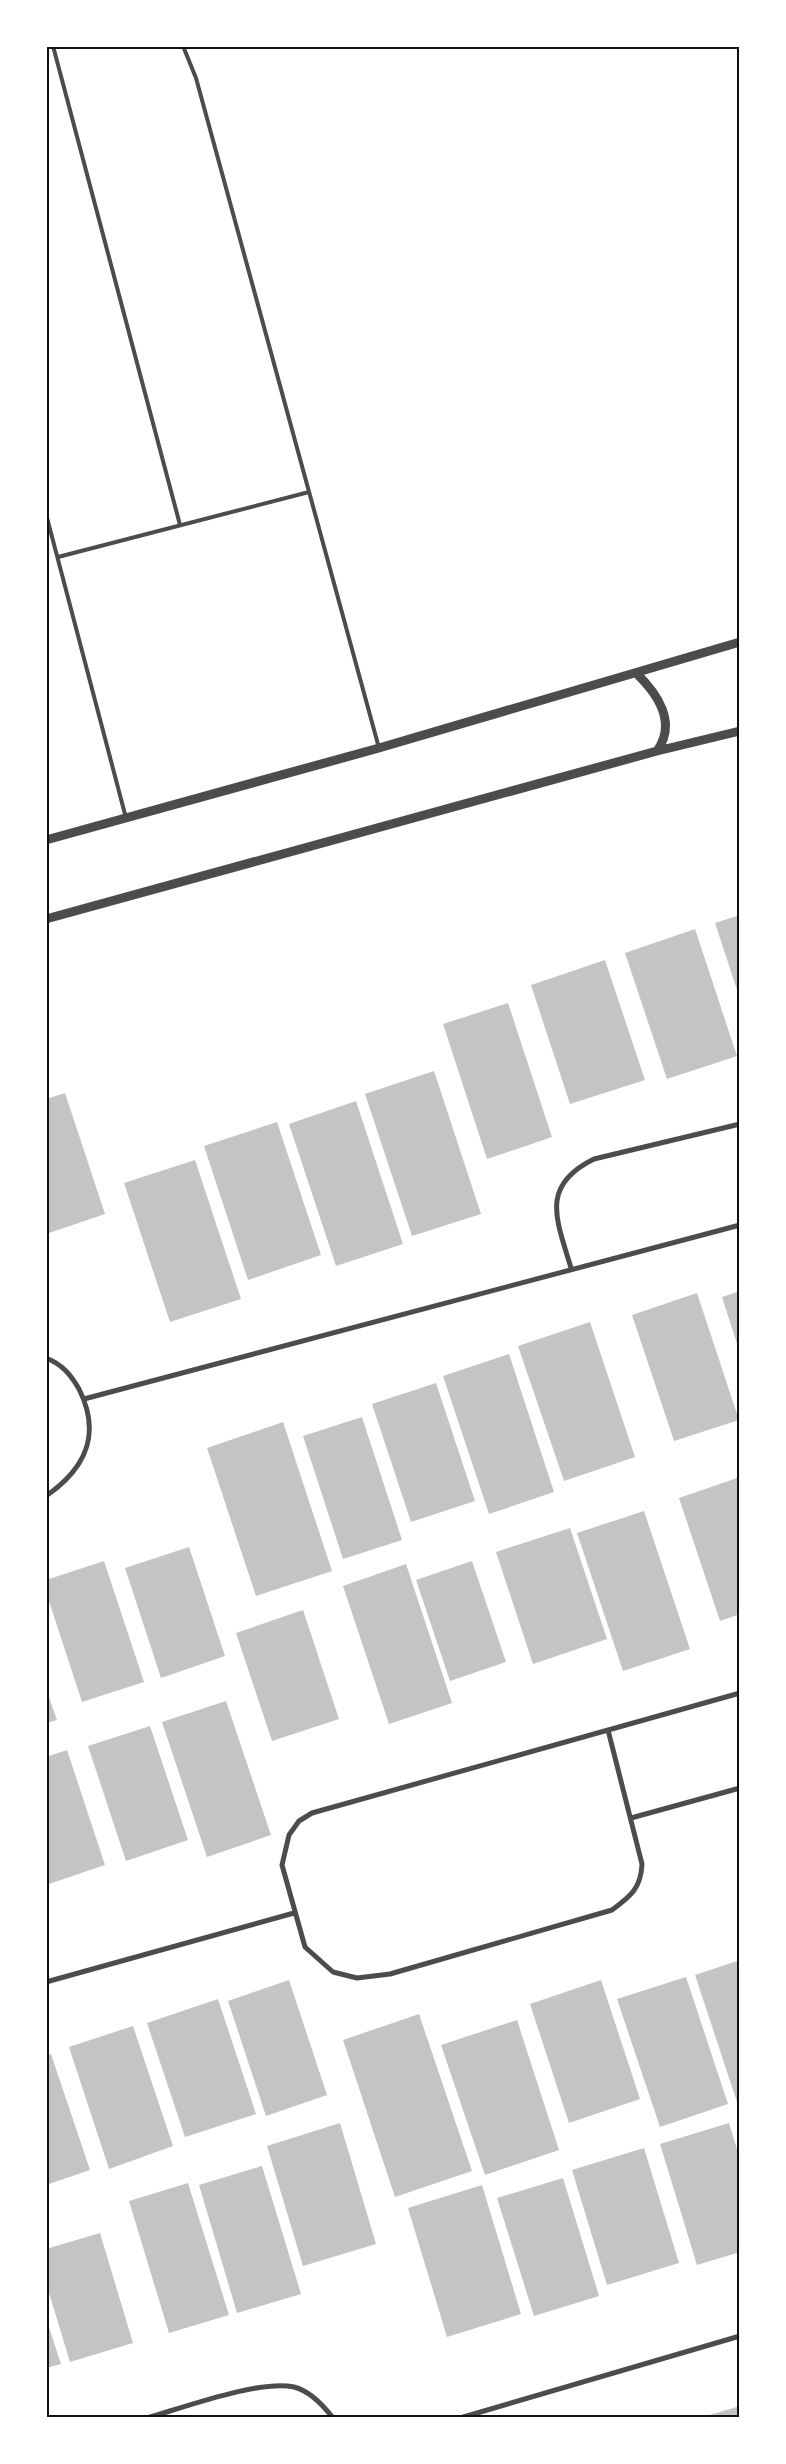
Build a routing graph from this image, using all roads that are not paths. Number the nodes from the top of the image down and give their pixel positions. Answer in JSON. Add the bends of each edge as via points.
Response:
{"nodes":[{"id":1,"x":53,"y":46,"type":"edge"},
{"id":2,"x":182,"y":46,"type":"edge"},
{"id":3,"x":309,"y":492,"type":"junction"},
{"id":4,"x":46,"y":514,"type":"edge"},
{"id":5,"x":180,"y":525,"type":"junction"},
{"id":6,"x":58,"y":557,"type":"junction"},
{"id":7,"x":740,"y":642,"type":"edge"},
{"id":8,"x":636,"y":673,"type":"junction"},
{"id":9,"x":740,"y":731,"type":"edge"},
{"id":10,"x":379,"y":748,"type":"junction"},
{"id":11,"x":657,"y":751,"type":"junction"},
{"id":12,"x":126,"y":818,"type":"junction"},
{"id":13,"x":46,"y":840,"type":"edge"},
{"id":14,"x":46,"y":920,"type":"edge"},
{"id":15,"x":740,"y":1124,"type":"edge"},
{"id":16,"x":740,"y":1225,"type":"edge"},
{"id":17,"x":571,"y":1268,"type":"junction"},
{"id":18,"x":46,"y":1358,"type":"edge"},
{"id":19,"x":84,"y":1399,"type":"junction"},
{"id":20,"x":46,"y":1496,"type":"edge"},
{"id":21,"x":740,"y":1693,"type":"edge"},
{"id":22,"x":608,"y":1730,"type":"junction"},
{"id":23,"x":740,"y":1788,"type":"edge"},
{"id":24,"x":631,"y":1818,"type":"junction"},
{"id":25,"x":294,"y":1913,"type":"junction"},
{"id":26,"x":46,"y":1982,"type":"edge"},
{"id":27,"x":740,"y":2336,"type":"edge"},
{"id":28,"x":147,"y":2418,"type":"edge"},
{"id":29,"x":333,"y":2418,"type":"edge"},
{"id":30,"x":460,"y":2418,"type":"edge"}],
"edges":[{"from":1,"to":5,"type":"lane"},
{"from":2,"to":3,"type":"lane","via":[[196,78]]},
{"from":3,"to":5,"type":"lane"},
{"from":3,"to":10,"type":"lane"},
{"from":4,"to":6,"type":"lane"},
{"from":5,"to":6,"type":"lane"},
{"from":6,"to":12,"type":"lane"},
{"from":7,"to":8,"type":"street"},
{"from":8,"to":10,"type":"street"},
{"from":8,"to":11,"type":"street","via":[[660,701],[666,723],[665,739]]},
{"from":9,"to":11,"type":"street"},
{"from":10,"to":12,"type":"street"},
{"from":11,"to":14,"type":"street"},
{"from":12,"to":13,"type":"street"},
{"from":15,"to":17,"type":"street","via":[[594,1159],[576,1168],[564,1180],[557,1198],[556,1215]]},
{"from":16,"to":17,"type":"street"},
{"from":17,"to":19,"type":"street"},
{"from":18,"to":19,"type":"street","via":[[57,1362],[72,1377]]},
{"from":19,"to":20,"type":"street","via":[[90,1421],[89,1442],[80,1463],[65,1483]]},
{"from":21,"to":22,"type":"street"},
{"from":22,"to":24,"type":"street"},
{"from":22,"to":25,"type":"street","via":[[312,1813],[299,1821],[289,1835],[282,1864]]},
{"from":23,"to":24,"type":"street"},
{"from":24,"to":25,"type":"street","via":[[642,1864],[642,1879],[630,1897],[612,1910],[390,1974],[357,1978],[334,1972],[305,1947]]},
{"from":25,"to":26,"type":"street"},
{"from":27,"to":30,"type":"street"},
{"from":28,"to":29,"type":"street","via":[[265,2385],[294,2387],[322,2404]]}]}
